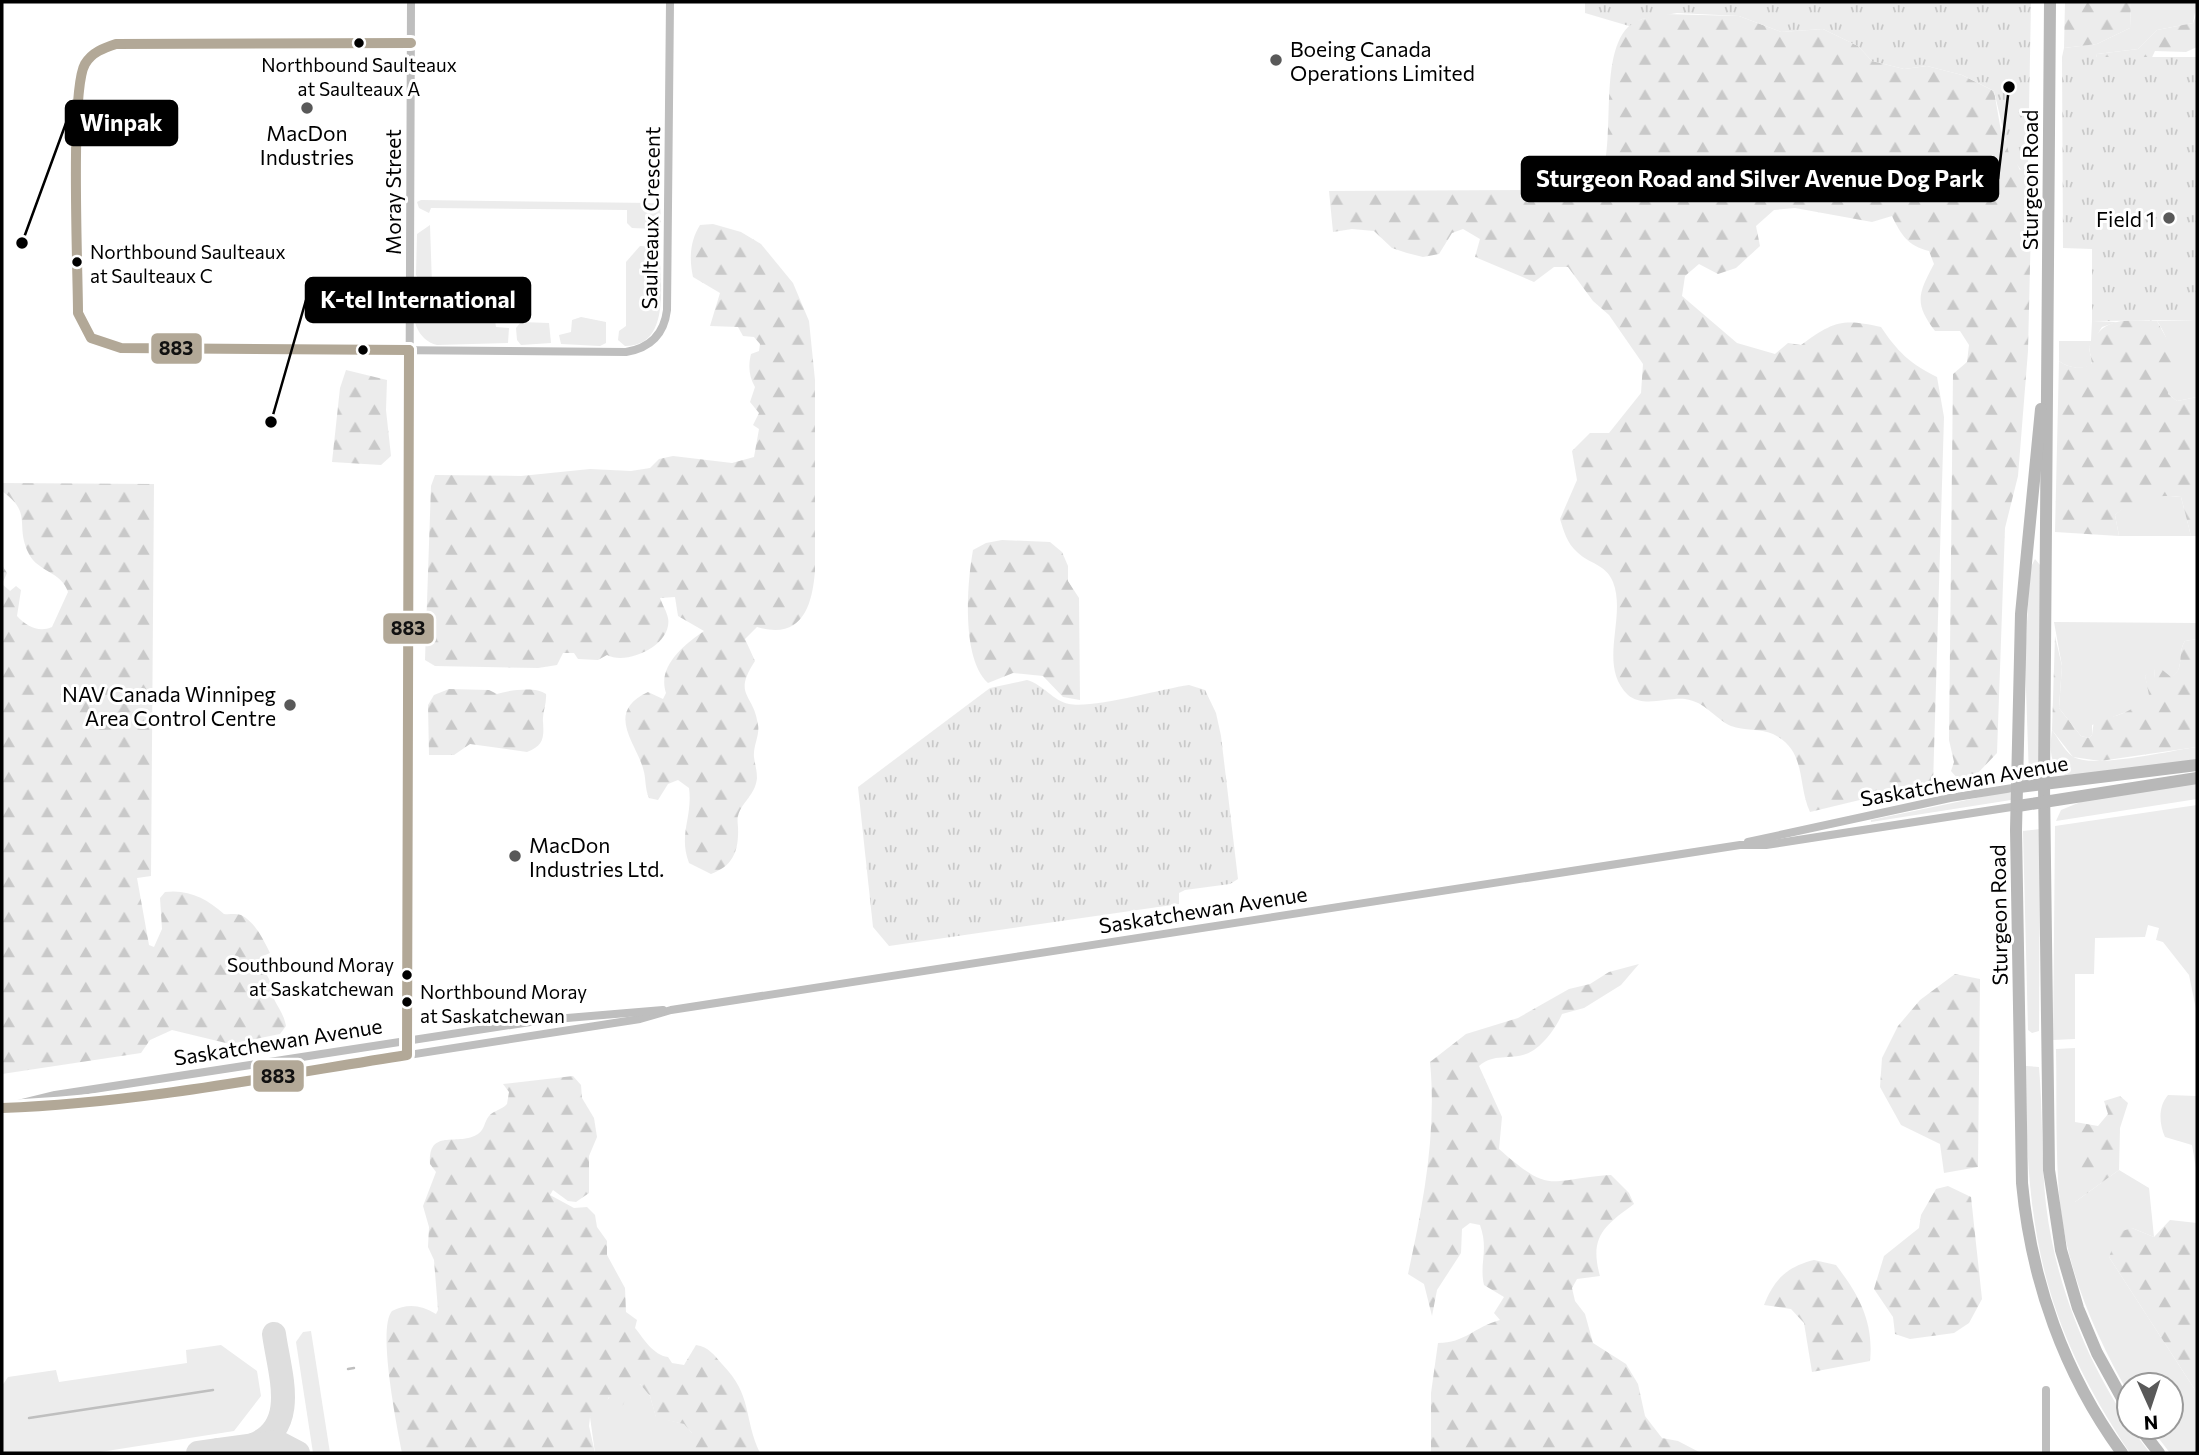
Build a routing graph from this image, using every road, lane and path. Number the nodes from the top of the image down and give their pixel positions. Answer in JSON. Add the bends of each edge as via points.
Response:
{"nodes":[{"id":1,"x":411,"y":2,"type":"edge"},
{"id":2,"x":670,"y":2,"type":"edge"},
{"id":3,"x":2050,"y":3,"type":"edge"},
{"id":4,"x":411,"y":44,"type":"junction"},
{"id":5,"x":410,"y":350,"type":"junction"},
{"id":6,"x":2047,"y":356,"type":"junction"},
{"id":7,"x":2197,"y":765,"type":"edge"},
{"id":8,"x":2197,"y":778,"type":"edge"},
{"id":9,"x":2044,"y":785,"type":"junction"},
{"id":10,"x":2019,"y":787,"type":"junction"},
{"id":11,"x":2045,"y":802,"type":"junction"},
{"id":12,"x":2018,"y":806,"type":"junction"},
{"id":13,"x":1740,"y":845,"type":"junction"},
{"id":14,"x":671,"y":1010,"type":"junction"},
{"id":15,"x":406,"y":1040,"type":"junction"},
{"id":16,"x":407,"y":1055,"type":"junction"},
{"id":17,"x":18,"y":1106,"type":"junction"},
{"id":18,"x":2,"y":1108,"type":"edge"},
{"id":19,"x":2115,"y":1386,"type":"edge"},
{"id":20,"x":2046,"y":1390,"type":"dead end"},
{"id":21,"x":2046,"y":1453,"type":"edge"},
{"id":22,"x":2122,"y":1453,"type":"edge"}],
"edges":[{"from":1,"to":4,"type":"street","name":"Moray Street"},
{"from":2,"to":5,"type":"street","name":"Saulteaux Crescent","via":[[667,310],[659,335],[647,346],[626,352]]},
{"from":3,"to":6,"type":"main road","name":"Sturgeon Road"},
{"from":4,"to":5,"type":"street","name":"Moray Street"},
{"from":4,"to":5,"type":"street","name":"Saulteaux Crescent","via":[[116,44],[91,53],[80,72],[78,91],[78,313],[91,338],[121,348]]},
{"from":5,"to":15,"type":"street","name":"Moray Street"},
{"from":6,"to":9,"type":"main road","name":"Sturgeon Road"},
{"from":6,"to":10,"type":"main road","name":"Sturgeon Road","via":[[2021,614]]},
{"from":7,"to":9,"type":"main road","name":"Saskatchewan Avenue"},
{"from":8,"to":11,"type":"main road","name":"Saskatchewan Avenue"},
{"from":9,"to":10,"type":"main road","name":"Saskatchewan Avenue"},
{"from":9,"to":11,"type":"main road","name":"Sturgeon Road"},
{"from":10,"to":12,"type":"main road","name":"Sturgeon Road"},
{"from":10,"to":13,"type":"street","name":"Saskatchewan Avenue"},
{"from":11,"to":12,"type":"main road","name":"Saskatchewan Avenue"},
{"from":11,"to":19,"type":"main road","name":"Sturgeon Road","via":[[2046,1045],[2053,1205],[2078,1308]]},
{"from":12,"to":13,"type":"street","name":"Saskatchewan Avenue","via":[[1766,845]]},
{"from":12,"to":22,"type":"main road","name":"Sturgeon Road","via":[[2019,1132],[2027,1227],[2044,1296],[2065,1353]]},
{"from":13,"to":14,"type":"street","name":"Saskatchewan Avenue"},
{"from":14,"to":15,"type":"street","name":"Saskatchewan Avenue","via":[[543,1020]]},
{"from":14,"to":16,"type":"street","name":"Saskatchewan Avenue","via":[[640,1019]]},
{"from":15,"to":16,"type":"street","name":"Moray Street"},
{"from":15,"to":17,"type":"street","name":"Saskatchewan Avenue","via":[[55,1095]]},
{"from":16,"to":17,"type":"street","name":"Saskatchewan Avenue","via":[[157,1094],[59,1106]]},
{"from":17,"to":18,"type":"street","name":"Saskatchewan Avenue"},
{"from":20,"to":21,"type":"street"}]}
